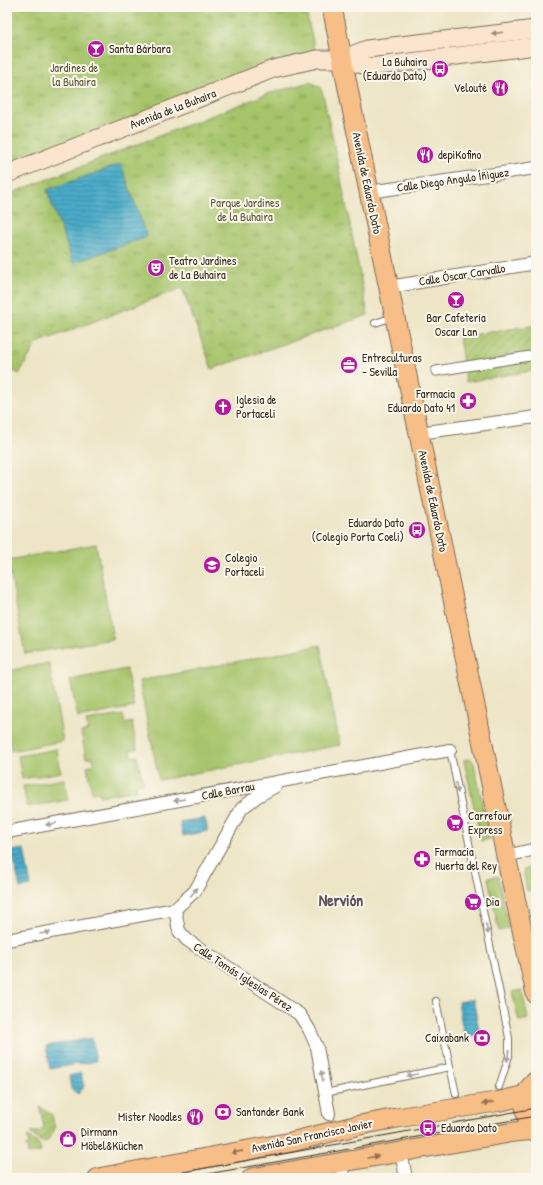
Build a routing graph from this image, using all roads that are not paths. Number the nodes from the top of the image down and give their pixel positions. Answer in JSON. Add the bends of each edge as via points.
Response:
{"nodes":[{"id":1,"x":332,"y":7,"type":"edge"},
{"id":2,"x":536,"y":29,"type":"edge"},
{"id":3,"x":536,"y":46,"type":"edge"},
{"id":4,"x":342,"y":59,"type":"junction"},
{"id":5,"x":536,"y":168,"type":"edge"},
{"id":6,"x":7,"y":174,"type":"edge"},
{"id":7,"x":369,"y":192,"type":"junction"},
{"id":8,"x":536,"y":263,"type":"edge"},
{"id":9,"x":389,"y":287,"type":"junction"},
{"id":10,"x":395,"y":316,"type":"junction"},
{"id":11,"x":375,"y":323,"type":"dead end"},
{"id":12,"x":536,"y":355,"type":"edge"},
{"id":13,"x":436,"y":372,"type":"dead end"},
{"id":14,"x":536,"y":417,"type":"edge"},
{"id":15,"x":419,"y":433,"type":"junction"},
{"id":16,"x":450,"y":750,"type":"joint"},
{"id":17,"x":286,"y":780,"type":"junction"},
{"id":18,"x":230,"y":791,"type":"junction"},
{"id":19,"x":242,"y":808,"type":"junction"},
{"id":20,"x":7,"y":832,"type":"edge"},
{"id":21,"x":536,"y":849,"type":"edge"},
{"id":22,"x":506,"y":856,"type":"junction"},
{"id":23,"x":175,"y":909,"type":"junction"},
{"id":24,"x":7,"y":940,"type":"edge"},
{"id":25,"x":536,"y":994,"type":"edge"},
{"id":26,"x":436,"y":1001,"type":"dead end"},
{"id":27,"x":450,"y":1067,"type":"junction"},
{"id":28,"x":499,"y":1087,"type":"dead end"},
{"id":29,"x":531,"y":1088,"type":"edge"},
{"id":30,"x":325,"y":1093,"type":"junction"},
{"id":31,"x":456,"y":1094,"type":"dead end"},
{"id":32,"x":329,"y":1114,"type":"dead end"},
{"id":33,"x":536,"y":1130,"type":"edge"},
{"id":34,"x":401,"y":1152,"type":"junction"},
{"id":35,"x":342,"y":1170,"type":"edge"},
{"id":36,"x":283,"y":1175,"type":"edge"},
{"id":37,"x":98,"y":1178,"type":"edge"},
{"id":38,"x":252,"y":1178,"type":"edge"},
{"id":39,"x":406,"y":1178,"type":"edge"}],
"edges":[{"from":1,"to":4,"type":"main road","name":"Avenida de Eduardo Dato"},
{"from":2,"to":4,"type":"main road","name":"Avenida de la Buhaira","one_way":true,"via":[[367,49]]},
{"from":3,"to":4,"type":"main road","name":"Avenida de la Buhaira","via":[[370,66]]},
{"from":4,"to":6,"type":"main road","name":"Avenida de la Buhaira","via":[[317,58],[273,70]]},
{"from":4,"to":7,"type":"main road","name":"Avenida de Eduardo Dato"},
{"from":5,"to":7,"type":"street","name":"Calle Diego Angulo Íñiguez"},
{"from":7,"to":9,"type":"main road","name":"Avenida de Eduardo Dato"},
{"from":8,"to":9,"type":"street","name":"Calle Óscar Carvallo"},
{"from":9,"to":10,"type":"main road","name":"Avenida de Eduardo Dato"},
{"from":10,"to":11,"type":"lane"},
{"from":10,"to":15,"type":"main road","name":"Avenida de Eduardo Dato"},
{"from":12,"to":13,"type":"street"},
{"from":14,"to":15,"type":"street"},
{"from":15,"to":22,"type":"main road","name":"Avenida de Eduardo Dato"},
{"from":16,"to":17,"type":"street","name":"Calle Barrau"},
{"from":16,"to":28,"type":"lane","one_way":true,"via":[[509,1038],[509,1056]]},
{"from":17,"to":18,"type":"street","name":"Calle Barrau"},
{"from":17,"to":19,"type":"street"},
{"from":18,"to":19,"type":"street","via":[[239,799]]},
{"from":18,"to":20,"type":"street","name":"Calle Barrau","one_way":true},
{"from":23,"to":19,"type":"street","one_way":true,"via":[[196,892]]},
{"from":21,"to":22,"type":"street"},
{"from":22,"to":25,"type":"main road","name":"Avenida de Eduardo Dato"},
{"from":24,"to":23,"type":"street","one_way":true},
{"from":30,"to":23,"type":"street","name":"Calle Tomás Iglesias Pérez","one_way":true,"via":[[317,1047],[299,1014],[187,940],[179,931]]},
{"from":26,"to":27,"type":"lane"},
{"from":27,"to":30,"type":"lane","one_way":true},
{"from":27,"to":31,"type":"lane"},
{"from":29,"to":33,"type":"main road","via":[[524,1102],[528,1120]]},
{"from":29,"to":37,"type":"main road","name":"Avenida San Francisco Javier","one_way":true,"via":[[501,1101],[355,1126],[291,1142]]},
{"from":30,"to":32,"type":"street","name":"Calle Tomás Iglesias Pérez"},
{"from":33,"to":34,"type":"main road"},
{"from":35,"to":34,"type":"main road","one_way":true},
{"from":34,"to":39,"type":"street"},
{"from":35,"to":36,"type":"main road"},
{"from":36,"to":38,"type":"main road"}]}
